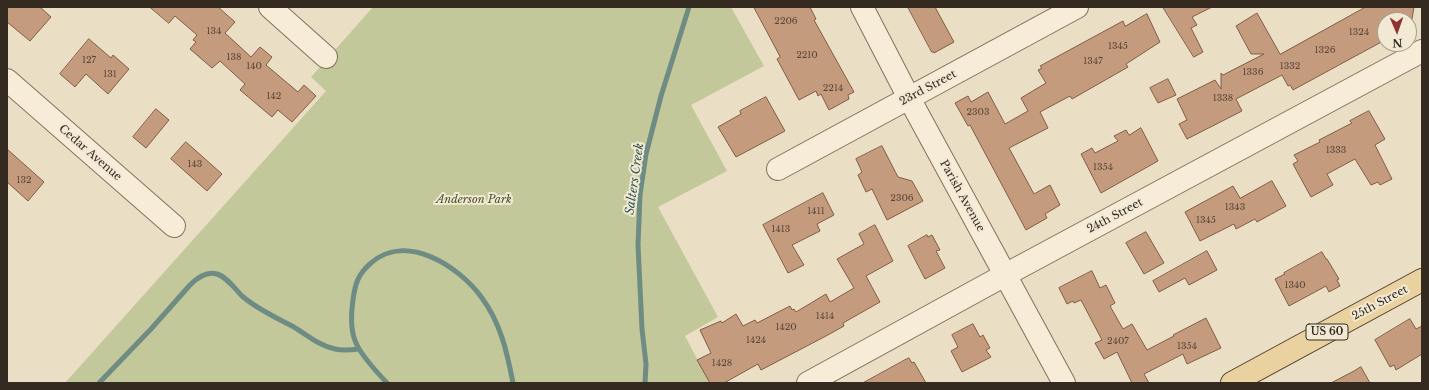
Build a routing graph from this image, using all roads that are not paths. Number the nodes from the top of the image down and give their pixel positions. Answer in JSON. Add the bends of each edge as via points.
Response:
{"nodes":[{"id":1,"x":270,"y":7,"type":"edge"},
{"id":2,"x":862,"y":7,"type":"edge"},
{"id":3,"x":1078,"y":7,"type":"edge"},
{"id":4,"x":1422,"y":51,"type":"edge"},
{"id":5,"x":326,"y":57,"type":"dead end"},
{"id":6,"x":7,"y":80,"type":"edge"},
{"id":7,"x":909,"y":98,"type":"junction"},
{"id":8,"x":778,"y":169,"type":"dead end"},
{"id":9,"x":174,"y":226,"type":"dead end"},
{"id":10,"x":1005,"y":275,"type":"junction"},
{"id":11,"x":1422,"y":280,"type":"edge"},
{"id":12,"x":808,"y":383,"type":"edge"},
{"id":13,"x":1064,"y":383,"type":"edge"},
{"id":14,"x":1232,"y":383,"type":"edge"}],
"edges":[{"from":1,"to":5,"type":"street"},
{"from":2,"to":7,"type":"street","name":"Parish Avenue"},
{"from":3,"to":7,"type":"street","name":"23rd Street"},
{"from":4,"to":10,"type":"street","name":"24th Street"},
{"from":6,"to":9,"type":"street","name":"Cedar Avenue"},
{"from":7,"to":8,"type":"street","name":"23rd Street"},
{"from":7,"to":10,"type":"street","name":"Parish Avenue"},
{"from":10,"to":12,"type":"street","name":"24th Street"},
{"from":10,"to":13,"type":"street","name":"Parish Avenue"},
{"from":11,"to":14,"type":"main road","name":"25th Street","number":"US 60"}]}
